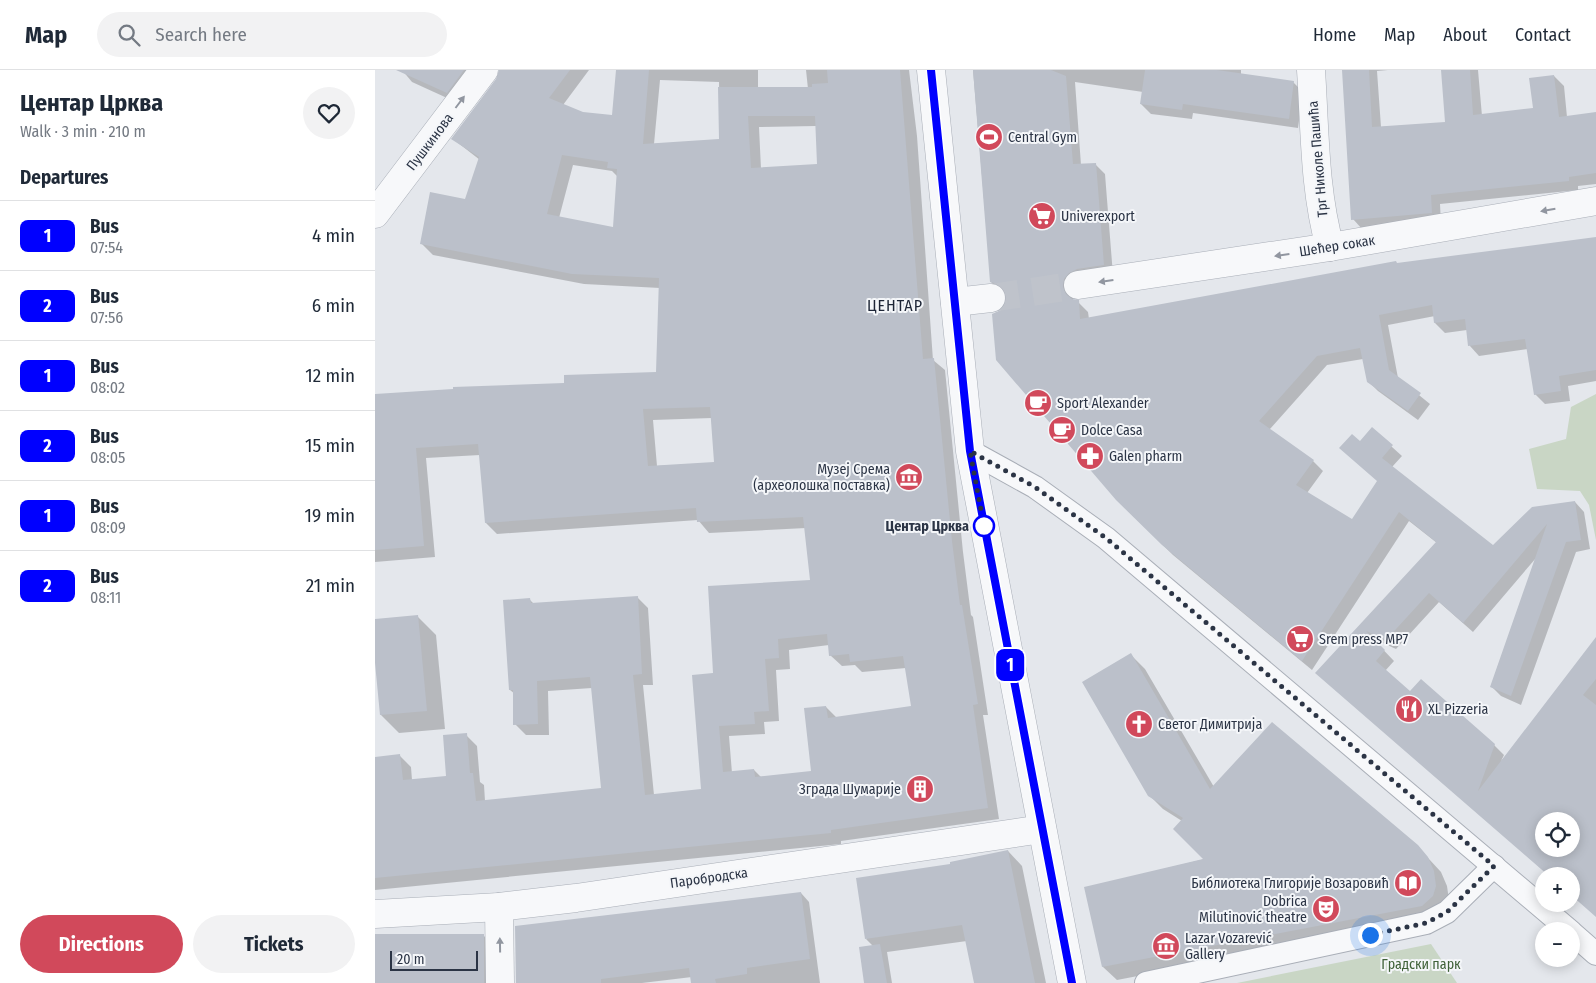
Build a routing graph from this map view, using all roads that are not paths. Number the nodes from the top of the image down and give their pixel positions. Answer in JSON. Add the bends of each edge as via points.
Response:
{"nodes":[{"id":1,"x":484,"y":70,"type":"edge"},
{"id":2,"x":931,"y":70,"type":"edge"},
{"id":3,"x":1311,"y":70,"type":"edge"},
{"id":4,"x":379,"y":201,"type":"edge"},
{"id":5,"x":1596,"y":201,"type":"edge"},
{"id":6,"x":1331,"y":248,"type":"junction"},
{"id":7,"x":1078,"y":285,"type":"tunnel mouth"},
{"id":8,"x":991,"y":298,"type":"tunnel mouth"},
{"id":9,"x":955,"y":302,"type":"junction"},
{"id":10,"x":970,"y":451,"type":"junction"},
{"id":11,"x":1041,"y":829,"type":"junction"},
{"id":12,"x":1494,"y":866,"type":"junction"},
{"id":13,"x":499,"y":907,"type":"junction"},
{"id":14,"x":375,"y":914,"type":"edge"},
{"id":15,"x":1559,"y":922,"type":"edge"},
{"id":16,"x":1580,"y":940,"type":"edge"},
{"id":17,"x":1596,"y":954,"type":"edge"},
{"id":18,"x":500,"y":983,"type":"edge"},
{"id":19,"x":1072,"y":983,"type":"edge"},
{"id":20,"x":1146,"y":983,"type":"edge"}],
"edges":[{"from":4,"to":1,"type":"street","name":"Пушкинова","one_way":true},
{"from":2,"to":9,"type":"street"},
{"from":3,"to":6,"type":"street","name":"Трг Николе Пашића","via":[[1318,186]]},
{"from":5,"to":6,"type":"street","name":"Шећер сокак","one_way":true},
{"from":6,"to":7,"type":"street","name":"Шећер сокак","one_way":true},
{"from":8,"to":9,"type":"street"},
{"from":9,"to":10,"type":"street"},
{"from":10,"to":11,"type":"street"},
{"from":10,"to":12,"type":"street","via":[[1035,487],[1106,538]]},
{"from":11,"to":13,"type":"street","name":"Паробродска"},
{"from":11,"to":19,"type":"street"},
{"from":12,"to":15,"type":"street"},
{"from":12,"to":20,"type":"street","via":[[1447,912],[1426,923]]},
{"from":13,"to":14,"type":"street","name":"Паробродска"},
{"from":18,"to":13,"type":"street","one_way":true},
{"from":16,"to":17,"type":"street"}]}
